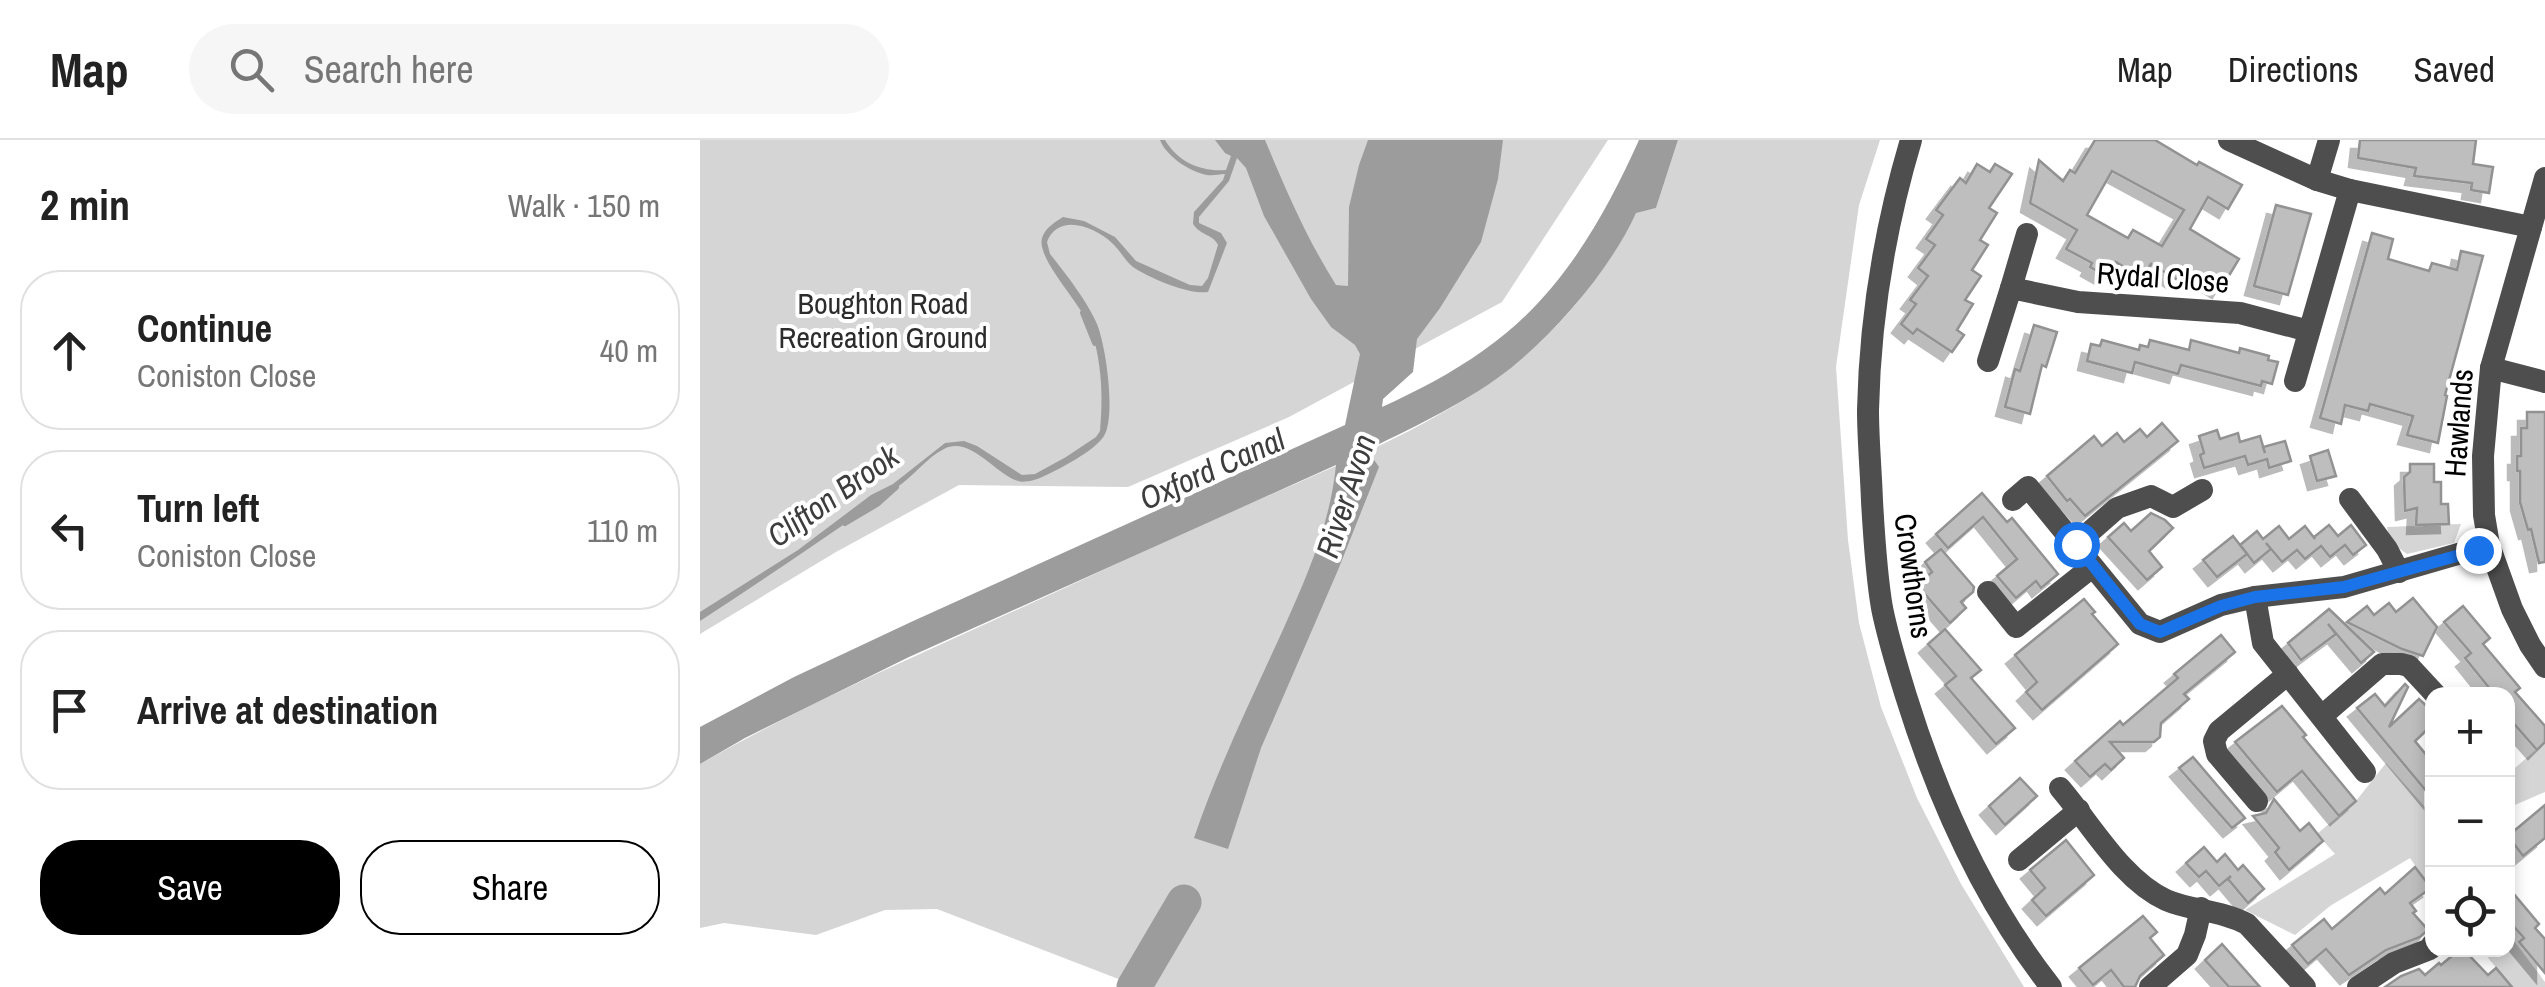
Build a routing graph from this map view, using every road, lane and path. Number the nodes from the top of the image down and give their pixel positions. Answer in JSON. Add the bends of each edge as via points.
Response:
{"nodes":[{"id":1,"x":1911,"y":140,"type":"edge"},
{"id":2,"x":2229,"y":140,"type":"edge"},
{"id":3,"x":2329,"y":140,"type":"edge"},
{"id":4,"x":2545,"y":178,"type":"edge"},
{"id":5,"x":2317,"y":180,"type":"junction"},
{"id":6,"x":2350,"y":190,"type":"junction"},
{"id":7,"x":2532,"y":226,"type":"junction"},
{"id":8,"x":2027,"y":234,"type":"dead end"},
{"id":9,"x":2011,"y":288,"type":"junction"},
{"id":10,"x":2309,"y":331,"type":"junction"},
{"id":11,"x":1988,"y":361,"type":"dead end"},
{"id":12,"x":2491,"y":368,"type":"junction"},
{"id":13,"x":2295,"y":381,"type":"dead end"},
{"id":14,"x":2545,"y":382,"type":"edge"},
{"id":15,"x":2202,"y":490,"type":"dead end"},
{"id":16,"x":2350,"y":499,"type":"dead end"},
{"id":17,"x":2013,"y":500,"type":"dead end"},
{"id":18,"x":2076,"y":544,"type":"junction"},
{"id":19,"x":2490,"y":546,"type":"junction"},
{"id":20,"x":2092,"y":566,"type":"junction"},
{"id":21,"x":2399,"y":572,"type":"junction"},
{"id":22,"x":1988,"y":592,"type":"dead end"},
{"id":23,"x":2255,"y":597,"type":"junction"},
{"id":24,"x":2545,"y":667,"type":"edge"},
{"id":25,"x":2288,"y":674,"type":"junction"},
{"id":26,"x":2428,"y":687,"type":"edge"},
{"id":27,"x":2322,"y":716,"type":"junction"},
{"id":28,"x":2365,"y":772,"type":"dead end"},
{"id":29,"x":2060,"y":788,"type":"dead end"},
{"id":30,"x":2257,"y":801,"type":"dead end"},
{"id":31,"x":2080,"y":810,"type":"junction"},
{"id":32,"x":2019,"y":860,"type":"dead end"},
{"id":33,"x":2201,"y":908,"type":"junction"},
{"id":34,"x":2425,"y":950,"type":"edge"},
{"id":35,"x":2052,"y":987,"type":"edge"},
{"id":36,"x":2150,"y":987,"type":"edge"},
{"id":37,"x":2305,"y":987,"type":"edge"},
{"id":38,"x":2358,"y":987,"type":"edge"}],
"edges":[{"from":1,"to":35,"type":"street","name":"Crowthorns","via":[[1884,256],[1870,390],[1882,604],[1939,792],[1976,870]]},
{"from":2,"to":5,"type":"street"},
{"from":3,"to":5,"type":"street"},
{"from":4,"to":7,"type":"street","name":"Hawlands"},
{"from":5,"to":6,"type":"street"},
{"from":6,"to":7,"type":"street"},
{"from":6,"to":10,"type":"street"},
{"from":7,"to":12,"type":"street","name":"Hawlands"},
{"from":8,"to":9,"type":"street"},
{"from":9,"to":10,"type":"street","name":"Rydal Close","via":[[2078,302],[2240,313]]},
{"from":9,"to":11,"type":"street"},
{"from":10,"to":13,"type":"street"},
{"from":12,"to":14,"type":"street"},
{"from":12,"to":19,"type":"street","name":"Hawlands","via":[[2483,456]]},
{"from":15,"to":18,"type":"street","via":[[2173,507],[2151,496],[2116,508]]},
{"from":16,"to":21,"type":"street"},
{"from":17,"to":18,"type":"street","via":[[2028,487]]},
{"from":18,"to":20,"type":"street"},
{"from":19,"to":21,"type":"street"},
{"from":19,"to":24,"type":"street","name":"Hawlands","via":[[2512,609]]},
{"from":20,"to":22,"type":"street","via":[[2016,627]]},
{"from":20,"to":23,"type":"street","via":[[2140,624],[2160,632]]},
{"from":21,"to":23,"type":"street","via":[[2344,587]]},
{"from":23,"to":25,"type":"street","via":[[2263,643]]},
{"from":25,"to":27,"type":"street"},
{"from":25,"to":30,"type":"street","via":[[2214,742]]},
{"from":26,"to":27,"type":"street","via":[[2409,666],[2382,664]]},
{"from":27,"to":28,"type":"street"},
{"from":29,"to":31,"type":"street"},
{"from":31,"to":32,"type":"street"},
{"from":31,"to":33,"type":"street","via":[[2144,887]]},
{"from":33,"to":36,"type":"street","via":[[2187,955]]},
{"from":33,"to":37,"type":"street","via":[[2247,924]]},
{"from":34,"to":38,"type":"street"}]}
